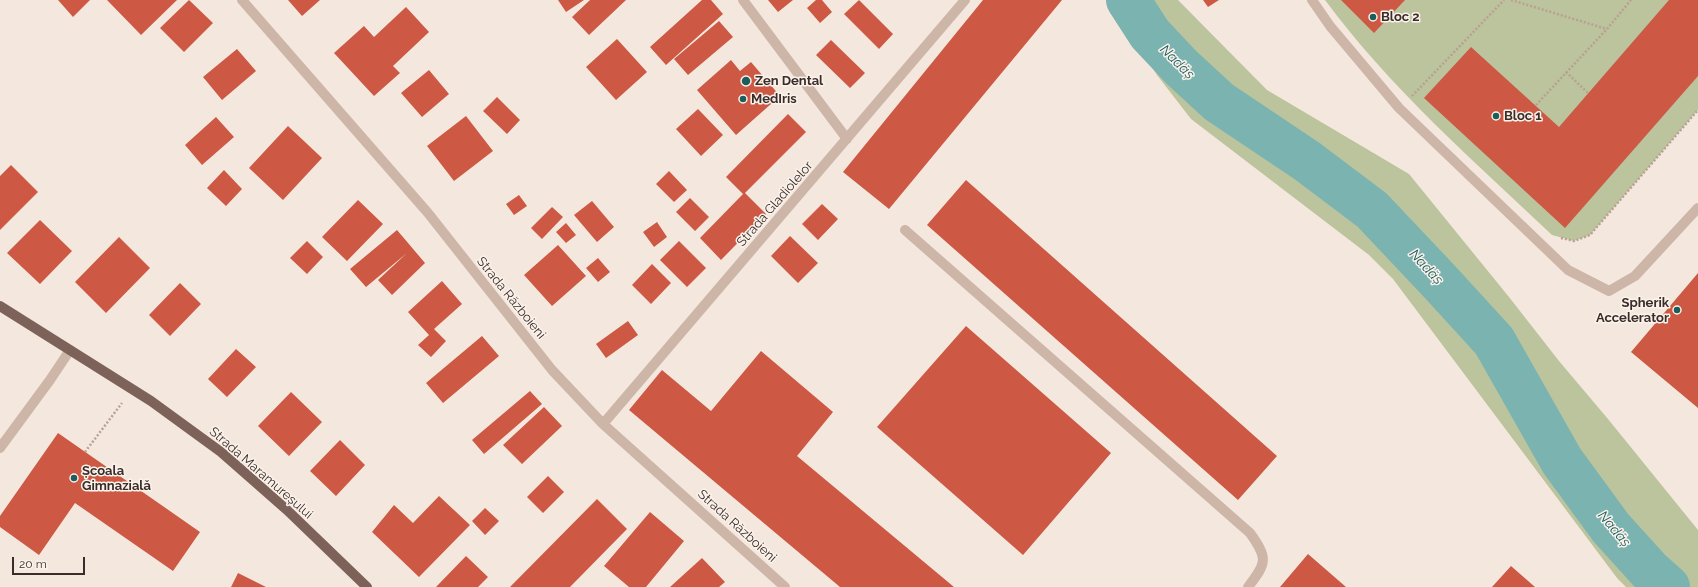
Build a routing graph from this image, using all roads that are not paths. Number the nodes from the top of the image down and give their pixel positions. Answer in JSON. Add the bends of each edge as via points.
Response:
{"nodes":[{"id":1,"x":242,"y":0,"type":"edge"},
{"id":2,"x":743,"y":0,"type":"edge"},
{"id":3,"x":965,"y":0,"type":"edge"},
{"id":4,"x":1312,"y":0,"type":"edge"},
{"id":5,"x":848,"y":139,"type":"junction"},
{"id":6,"x":1698,"y":208,"type":"edge"},
{"id":7,"x":905,"y":230,"type":"dead end"},
{"id":8,"x":0,"y":306,"type":"edge"},
{"id":9,"x":70,"y":350,"type":"junction"},
{"id":10,"x":603,"y":424,"type":"junction"},
{"id":11,"x":0,"y":448,"type":"edge"},
{"id":12,"x":366,"y":587,"type":"edge"},
{"id":13,"x":785,"y":587,"type":"edge"},
{"id":14,"x":1248,"y":587,"type":"edge"}],
"edges":[{"from":1,"to":10,"type":"street","name":"Strada Războieni","via":[[428,213],[552,370]]},
{"from":2,"to":5,"type":"street"},
{"from":3,"to":5,"type":"street","name":"Strada Gladiolelor"},
{"from":4,"to":6,"type":"street","via":[[1330,26],[1399,108],[1568,270],[1609,292],[1635,276]]},
{"from":5,"to":10,"type":"street","name":"Strada Gladiolelor"},
{"from":7,"to":14,"type":"street","via":[[1250,533],[1263,550],[1264,563]]},
{"from":8,"to":9,"type":"main road","name":"Strada Maramureșului"},
{"from":9,"to":11,"type":"street"},
{"from":9,"to":12,"type":"main road","name":"Strada Maramureșului","via":[[132,389],[221,452],[287,510]]},
{"from":10,"to":13,"type":"street","name":"Strada Războieni"}]}
